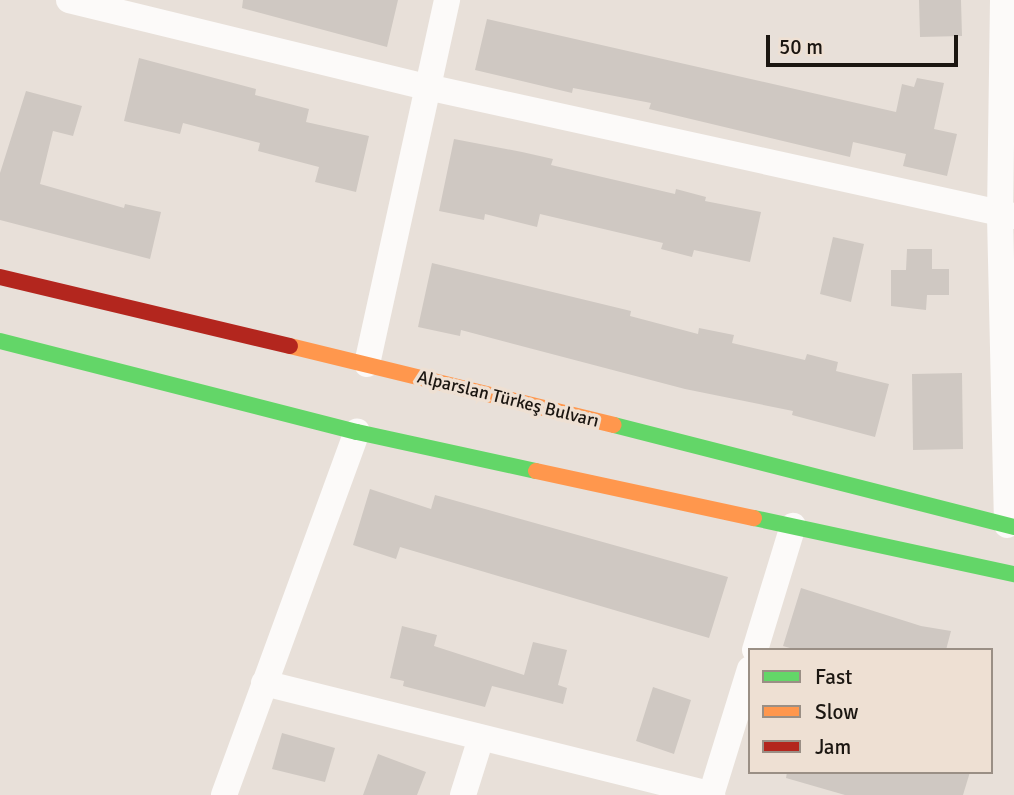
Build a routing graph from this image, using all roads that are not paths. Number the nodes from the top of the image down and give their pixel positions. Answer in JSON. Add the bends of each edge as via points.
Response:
{"nodes":[{"id":1,"x":69,"y":0,"type":"edge"},
{"id":2,"x":447,"y":0,"type":"edge"},
{"id":3,"x":1003,"y":0,"type":"edge"},
{"id":4,"x":427,"y":87,"type":"junction"},
{"id":5,"x":1007,"y":216,"type":"edge"},
{"id":6,"x":0,"y":277,"type":"edge"},
{"id":7,"x":0,"y":341,"type":"edge"},
{"id":8,"x":367,"y":364,"type":"junction"},
{"id":9,"x":357,"y":432,"type":"junction"},
{"id":10,"x":793,"y":526,"type":"junction"},
{"id":11,"x":1010,"y":526,"type":"edge"},
{"id":12,"x":1014,"y":574,"type":"edge"},
{"id":13,"x":756,"y":648,"type":"edge"},
{"id":14,"x":748,"y":675,"type":"edge"},
{"id":15,"x":264,"y":683,"type":"junction"},
{"id":16,"x":481,"y":738,"type":"junction"},
{"id":17,"x":224,"y":795,"type":"edge"},
{"id":18,"x":463,"y":795,"type":"edge"},
{"id":19,"x":712,"y":795,"type":"edge"}],
"edges":[{"from":1,"to":4,"type":"street"},
{"from":2,"to":4,"type":"street"},
{"from":3,"to":5,"type":"street"},
{"from":4,"to":5,"type":"street"},
{"from":4,"to":8,"type":"street"},
{"from":5,"to":11,"type":"street"},
{"from":6,"to":8,"type":"main road","name":"Alparslan Türkeş Bulvarı"},
{"from":7,"to":9,"type":"main road"},
{"from":8,"to":11,"type":"main road","name":"Alparslan Türkeş Bulvarı"},
{"from":9,"to":10,"type":"main road"},
{"from":9,"to":15,"type":"street"},
{"from":10,"to":12,"type":"main road"},
{"from":10,"to":13,"type":"street"},
{"from":14,"to":19,"type":"street"},
{"from":15,"to":16,"type":"street"},
{"from":15,"to":17,"type":"street"},
{"from":16,"to":18,"type":"street"},
{"from":16,"to":19,"type":"street"}]}
